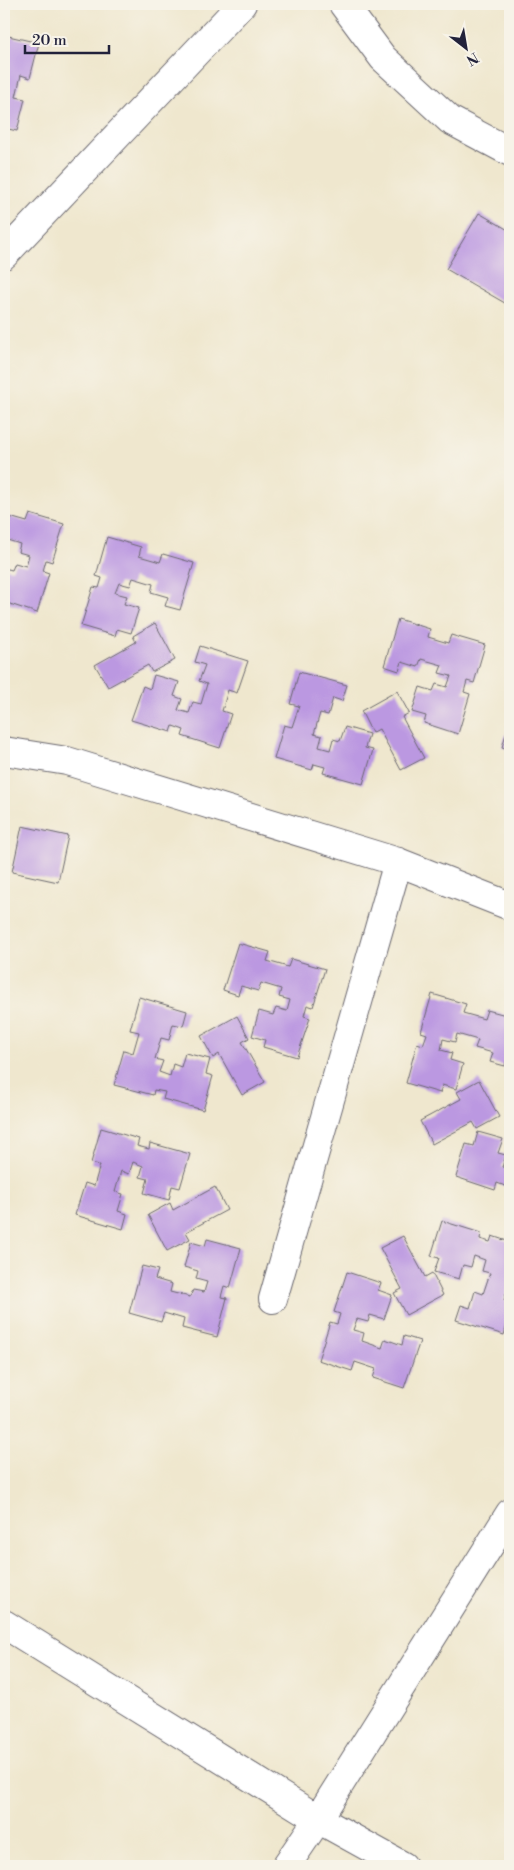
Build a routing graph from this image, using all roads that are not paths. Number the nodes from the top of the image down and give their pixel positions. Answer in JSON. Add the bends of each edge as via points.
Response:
{"nodes":[{"id":1,"x":242,"y":4,"type":"edge"},
{"id":2,"x":343,"y":4,"type":"edge"},
{"id":3,"x":510,"y":152,"type":"edge"},
{"id":4,"x":4,"y":256,"type":"edge"},
{"id":5,"x":4,"y":751,"type":"edge"},
{"id":6,"x":398,"y":862,"type":"junction"},
{"id":7,"x":510,"y":906,"type":"edge"},
{"id":8,"x":273,"y":1299,"type":"dead end"},
{"id":9,"x":510,"y":1514,"type":"edge"},
{"id":10,"x":4,"y":1624,"type":"edge"},
{"id":11,"x":318,"y":1819,"type":"junction"},
{"id":12,"x":286,"y":1866,"type":"edge"},
{"id":13,"x":403,"y":1866,"type":"edge"}],
"edges":[{"from":1,"to":4,"type":"street"},
{"from":2,"to":3,"type":"street","via":[[383,58],[450,120]]},
{"from":5,"to":6,"type":"street","via":[[67,761]]},
{"from":6,"to":7,"type":"street"},
{"from":6,"to":8,"type":"street"},
{"from":9,"to":11,"type":"street"},
{"from":10,"to":11,"type":"street"},
{"from":11,"to":12,"type":"street"},
{"from":11,"to":13,"type":"street"}]}
